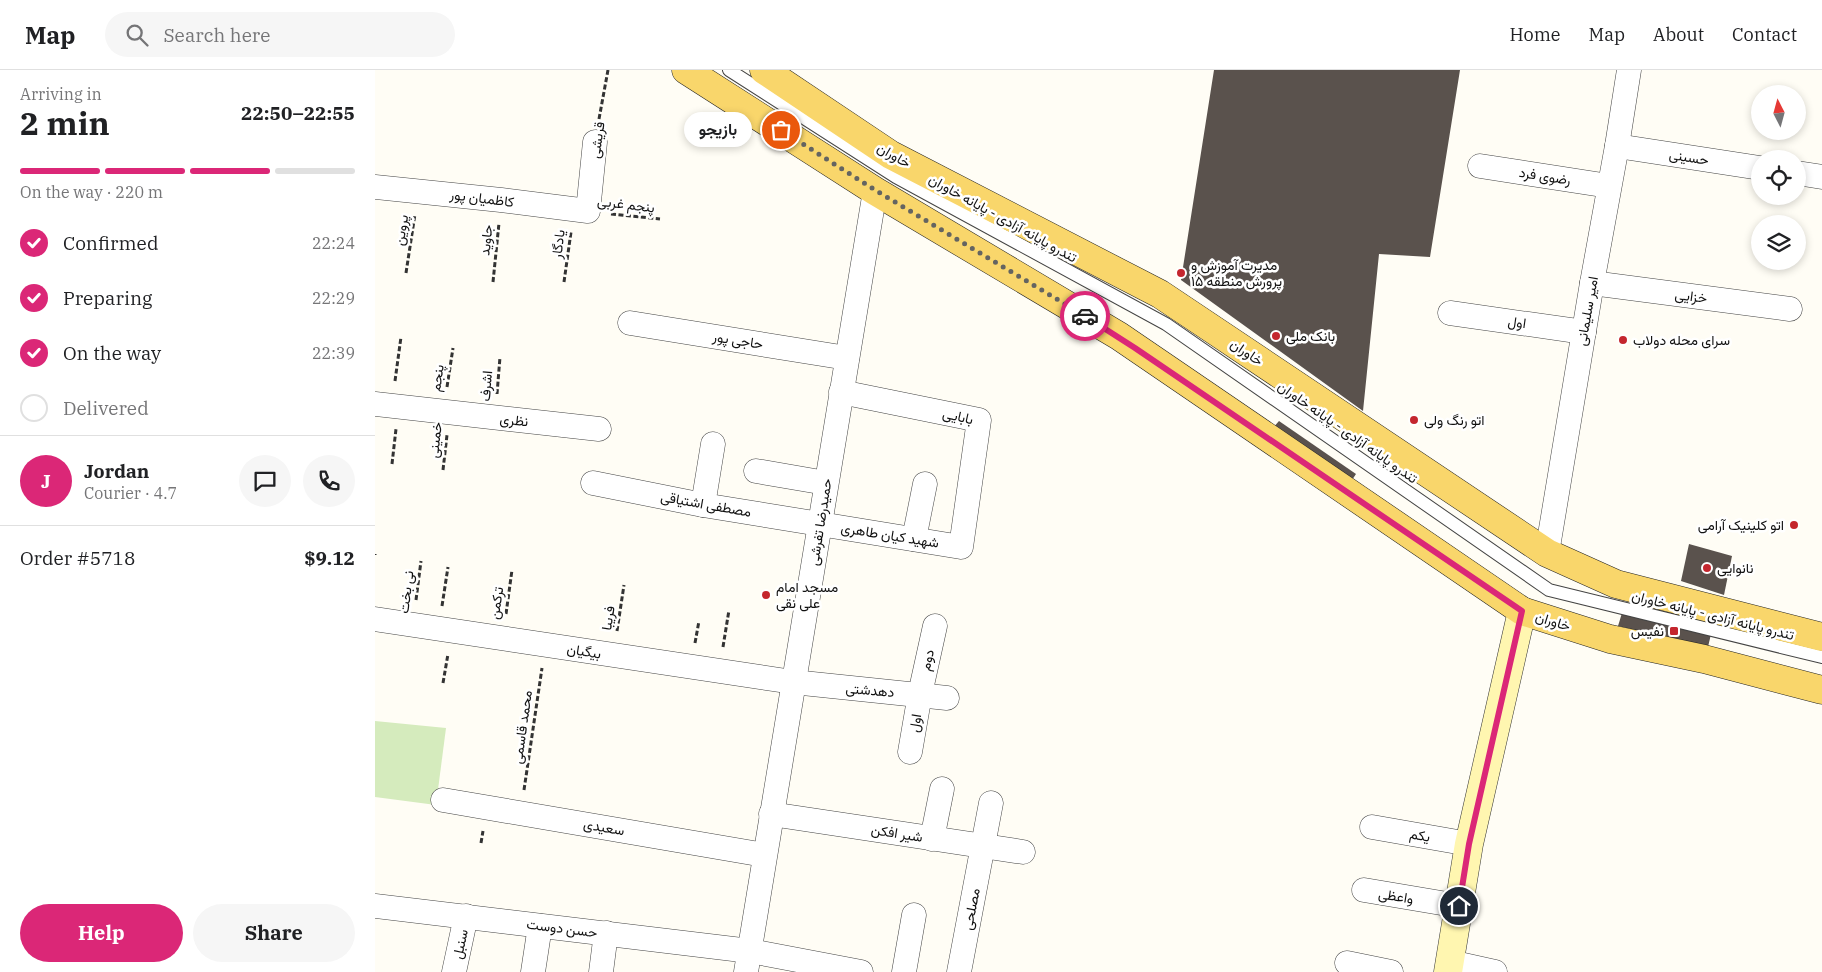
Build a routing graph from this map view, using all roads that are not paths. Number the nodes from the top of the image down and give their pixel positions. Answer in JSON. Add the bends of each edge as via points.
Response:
{"nodes":[{"id":1,"x":686,"y":70,"type":"edge"},
{"id":2,"x":729,"y":70,"type":"edge"},
{"id":3,"x":1629,"y":70,"type":"edge"},
{"id":4,"x":777,"y":74,"type":"edge"},
{"id":5,"x":595,"y":142,"type":"road end"},
{"id":6,"x":1617,"y":146,"type":"junction"},
{"id":7,"x":1480,"y":166,"type":"dead end"},
{"id":8,"x":1751,"y":167,"type":"edge"},
{"id":9,"x":1806,"y":174,"type":"edge"},
{"id":10,"x":1822,"y":177,"type":"edge"},
{"id":11,"x":1609,"y":186,"type":"junction"},
{"id":12,"x":375,"y":187,"type":"edge"},
{"id":13,"x":875,"y":190,"type":"junction"},
{"id":14,"x":581,"y":210,"type":"joint"},
{"id":15,"x":1592,"y":283,"type":"junction"},
{"id":16,"x":1791,"y":308,"type":"dead end"},
{"id":17,"x":1450,"y":313,"type":"dead end"},
{"id":18,"x":630,"y":322,"type":"dead end"},
{"id":19,"x":1583,"y":332,"type":"junction"},
{"id":20,"x":847,"y":358,"type":"junction"},
{"id":21,"x":841,"y":392,"type":"junction"},
{"id":22,"x":388,"y":406,"type":"edge"},
{"id":23,"x":599,"y":429,"type":"dead end"},
{"id":24,"x":713,"y":444,"type":"dead end"},
{"id":25,"x":756,"y":470,"type":"dead end"},
{"id":26,"x":593,"y":483,"type":"dead end"},
{"id":27,"x":826,"y":483,"type":"junction"},
{"id":28,"x":925,"y":484,"type":"dead end"},
{"id":29,"x":703,"y":505,"type":"junction"},
{"id":30,"x":819,"y":524,"type":"junction"},
{"id":31,"x":914,"y":539,"type":"junction"},
{"id":32,"x":961,"y":547,"type":"joint"},
{"id":33,"x":1547,"y":553,"type":"junction"},
{"id":34,"x":1522,"y":611,"type":"junction"},
{"id":35,"x":375,"y":619,"type":"edge"},
{"id":36,"x":935,"y":626,"type":"dead end"},
{"id":37,"x":1822,"y":637,"type":"edge"},
{"id":38,"x":1822,"y":657,"type":"edge"},
{"id":39,"x":793,"y":682,"type":"junction"},
{"id":40,"x":1822,"y":690,"type":"edge"},
{"id":41,"x":919,"y":694,"type":"junction"},
{"id":42,"x":947,"y":698,"type":"dead end"},
{"id":43,"x":910,"y":752,"type":"dead end"},
{"id":44,"x":942,"y":789,"type":"dead end"},
{"id":45,"x":443,"y":800,"type":"dead end"},
{"id":46,"x":991,"y":803,"type":"dead end"},
{"id":47,"x":771,"y":814,"type":"junction"},
{"id":48,"x":1372,"y":827,"type":"dead end"},
{"id":49,"x":932,"y":839,"type":"junction"},
{"id":50,"x":1469,"y":844,"type":"junction"},
{"id":51,"x":983,"y":846,"type":"junction"},
{"id":52,"x":1023,"y":852,"type":"dead end"},
{"id":53,"x":764,"y":855,"type":"junction"},
{"id":54,"x":1364,"y":890,"type":"dead end"},
{"id":55,"x":375,"y":906,"type":"edge"},
{"id":56,"x":1459,"y":906,"type":"junction"},
{"id":57,"x":914,"y":915,"type":"dead end"},
{"id":58,"x":466,"y":916,"type":"junction"},
{"id":59,"x":540,"y":926,"type":"junction"},
{"id":60,"x":606,"y":934,"type":"junction"},
{"id":61,"x":748,"y":961,"type":"edge"},
{"id":62,"x":1347,"y":964,"type":"dead end"},
{"id":63,"x":1449,"y":967,"type":"edge"},
{"id":64,"x":824,"y":968,"type":"edge"},
{"id":65,"x":454,"y":972,"type":"edge"},
{"id":66,"x":533,"y":972,"type":"edge"},
{"id":67,"x":601,"y":972,"type":"edge"},
{"id":68,"x":861,"y":972,"type":"edge"},
{"id":69,"x":904,"y":972,"type":"edge"},
{"id":70,"x":959,"y":972,"type":"edge"},
{"id":71,"x":1391,"y":972,"type":"edge"},
{"id":72,"x":1495,"y":972,"type":"edge"}],
"edges":[{"from":1,"to":13,"type":"main road","name":"خاوران"},
{"from":2,"to":38,"type":"lane","name":"تندرو پایانه آزادی - پایانه خاوران","via":[[896,177],[1166,324],[1549,590]]},
{"from":3,"to":6,"type":"street","name":"امیر سلیمانی"},
{"from":4,"to":33,"type":"main road","name":"خاوران","via":[[891,155],[1160,294]]},
{"from":5,"to":14,"type":"street","name":"قریشی"},
{"from":6,"to":8,"type":"street","name":"حسینی"},
{"from":6,"to":11,"type":"street","name":"امیر سلیمانی"},
{"from":7,"to":11,"type":"street","name":"رضوی فرد"},
{"from":9,"to":10,"type":"street"},
{"from":11,"to":15,"type":"street","name":"امیر سلیمانی"},
{"from":12,"to":14,"type":"street","name":"کاظمیان پور"},
{"from":13,"to":20,"type":"street","name":"حمیدرضا تفرشی"},
{"from":13,"to":34,"type":"main road","name":"خاوران","via":[[1119,336]]},
{"from":15,"to":16,"type":"street","name":"خزایی"},
{"from":15,"to":19,"type":"street","name":"امیر سلیمانی"},
{"from":17,"to":19,"type":"street","name":"اول"},
{"from":18,"to":20,"type":"street","name":"حاجی پور"},
{"from":19,"to":33,"type":"street","name":"امیر سلیمانی"},
{"from":20,"to":21,"type":"street","name":"حمیدرضا تفرشی"},
{"from":21,"to":27,"type":"street","name":"حمیدرضا تفرشی"},
{"from":21,"to":32,"type":"street","name":"بابایی","via":[[979,420]]},
{"from":22,"to":23,"type":"street","name":"نظری"},
{"from":24,"to":29,"type":"street"},
{"from":25,"to":27,"type":"street"},
{"from":26,"to":29,"type":"street","name":"مصطفی اشتیاقی"},
{"from":27,"to":30,"type":"street","name":"حمیدرضا تفرشی"},
{"from":28,"to":31,"type":"street"},
{"from":29,"to":30,"type":"street","name":"مصطفی اشتیاقی"},
{"from":30,"to":31,"type":"street","name":"شهید کیان طاهری"},
{"from":30,"to":39,"type":"street","name":"حمیدرضا تفرشی"},
{"from":31,"to":32,"type":"street","name":"شهید کیان طاهری"},
{"from":33,"to":37,"type":"main road","name":"خاوران","via":[[1616,584]]},
{"from":34,"to":40,"type":"main road","name":"خاوران","via":[[1610,639],[1704,659]]},
{"from":34,"to":50,"type":"main road"},
{"from":35,"to":39,"type":"street","name":"بیگیان"},
{"from":36,"to":41,"type":"street","name":"دوم"},
{"from":39,"to":41,"type":"street","name":"دهدشتی"},
{"from":39,"to":47,"type":"street","name":"حمیدرضا تفرشی"},
{"from":41,"to":42,"type":"street","name":"دهدشتی"},
{"from":41,"to":43,"type":"street","name":"اول"},
{"from":44,"to":49,"type":"street"},
{"from":45,"to":53,"type":"street","name":"سعیدی"},
{"from":46,"to":51,"type":"street"},
{"from":47,"to":49,"type":"street","name":"شیر افکن"},
{"from":47,"to":53,"type":"street","name":"حمیدرضا تفرشی"},
{"from":48,"to":50,"type":"street","name":"یکم"},
{"from":49,"to":51,"type":"street","name":"شیر افکن"},
{"from":50,"to":56,"type":"main road"},
{"from":51,"to":52,"type":"street","name":"شیر افکن"},
{"from":51,"to":70,"type":"street","name":"مصلحی"},
{"from":53,"to":61,"type":"street","name":"حمیدرضا تفرشی"},
{"from":54,"to":56,"type":"street","name":"واعظی"},
{"from":55,"to":58,"type":"street","name":"حسن دوست"},
{"from":56,"to":63,"type":"main road"},
{"from":57,"to":69,"type":"street"},
{"from":58,"to":59,"type":"street","name":"حسن دوست"},
{"from":58,"to":65,"type":"street","name":"سنبل"},
{"from":59,"to":60,"type":"street","name":"حسن دوست"},
{"from":59,"to":66,"type":"street"},
{"from":60,"to":61,"type":"street","name":"حسن دوست"},
{"from":60,"to":67,"type":"street"},
{"from":61,"to":64,"type":"street","name":"حسن دوست"},
{"from":62,"to":71,"type":"street"},
{"from":63,"to":72,"type":"street"},
{"from":64,"to":68,"type":"street","name":"حسن دوست"}]}
